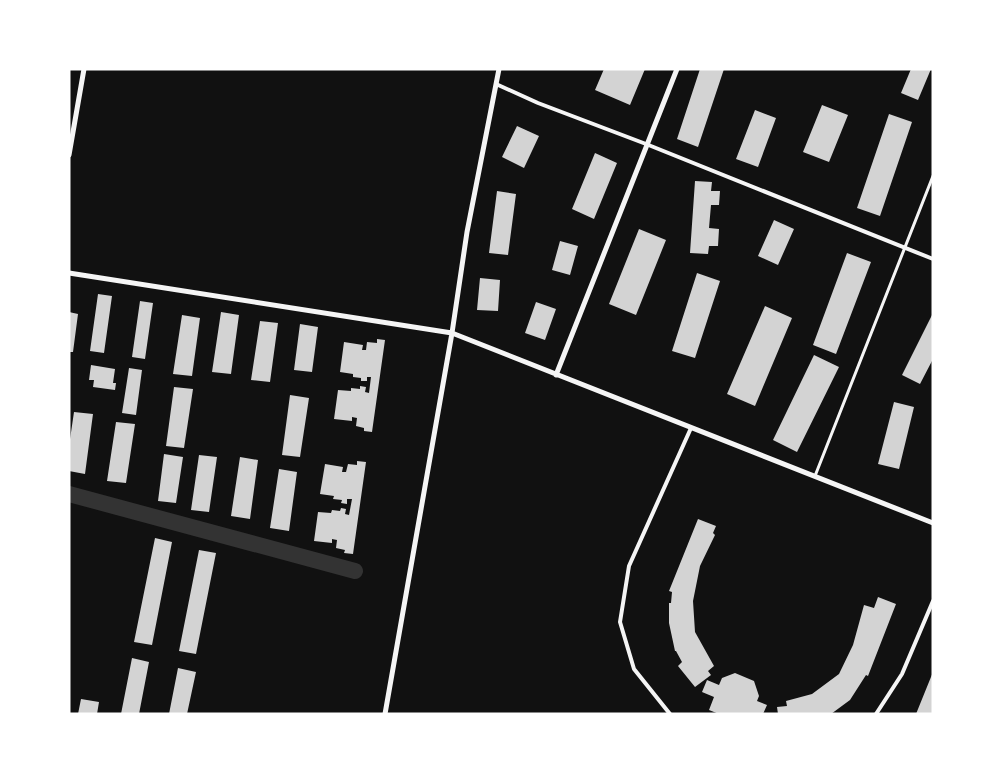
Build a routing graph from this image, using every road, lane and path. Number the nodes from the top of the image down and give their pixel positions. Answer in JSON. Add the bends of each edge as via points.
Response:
{"nodes":[{"id":1,"x":84,"y":69,"type":"edge"},
{"id":2,"x":499,"y":69,"type":"edge"},
{"id":3,"x":677,"y":69,"type":"edge"},
{"id":4,"x":496,"y":84,"type":"junction"},
{"id":5,"x":646,"y":144,"type":"junction"},
{"id":6,"x":69,"y":155,"type":"edge"},
{"id":7,"x":933,"y":176,"type":"edge"},
{"id":8,"x":904,"y":247,"type":"junction"},
{"id":9,"x":933,"y":259,"type":"edge"},
{"id":10,"x":69,"y":273,"type":"edge"},
{"id":11,"x":452,"y":333,"type":"junction"},
{"id":12,"x":556,"y":375,"type":"junction"},
{"id":13,"x":691,"y":428,"type":"junction"},
{"id":14,"x":815,"y":477,"type":"junction"},
{"id":15,"x":933,"y":523,"type":"edge"},
{"id":16,"x":933,"y":601,"type":"edge"},
{"id":17,"x":385,"y":714,"type":"edge"},
{"id":18,"x":670,"y":714,"type":"edge"},
{"id":19,"x":876,"y":714,"type":"edge"}],
"edges":[{"from":1,"to":6,"type":"street"},
{"from":2,"to":4,"type":"street"},
{"from":3,"to":5,"type":"street"},
{"from":4,"to":5,"type":"street"},
{"from":4,"to":11,"type":"street"},
{"from":5,"to":8,"type":"street"},
{"from":5,"to":12,"type":"street"},
{"from":7,"to":8,"type":"street"},
{"from":8,"to":9,"type":"street"},
{"from":8,"to":14,"type":"street"},
{"from":10,"to":11,"type":"street"},
{"from":11,"to":12,"type":"street"},
{"from":11,"to":17,"type":"street"},
{"from":12,"to":13,"type":"street"},
{"from":13,"to":14,"type":"street"},
{"from":13,"to":18,"type":"street","via":[[629,566],[620,622],[634,669]]},
{"from":14,"to":15,"type":"street"},
{"from":16,"to":19,"type":"street","via":[[902,674]]}]}
